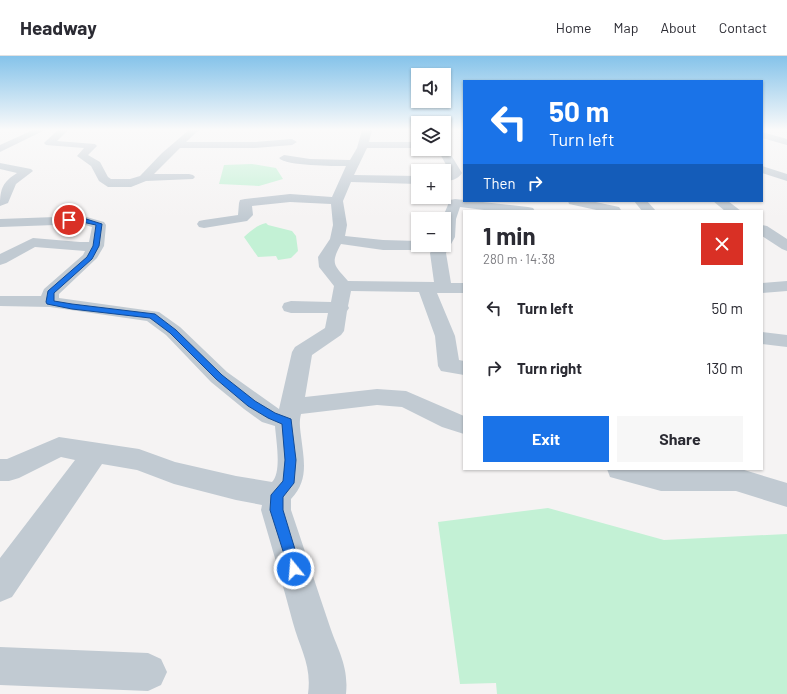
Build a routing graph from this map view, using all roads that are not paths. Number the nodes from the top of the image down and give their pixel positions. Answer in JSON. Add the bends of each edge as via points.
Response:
{"nodes":[{"id":1,"x":89,"y":160,"type":"edge"},
{"id":2,"x":161,"y":160,"type":"edge"},
{"id":3,"x":289,"y":160,"type":"edge"},
{"id":4,"x":357,"y":160,"type":"edge"},
{"id":5,"x":451,"y":164,"type":"edge"},
{"id":6,"x":0,"y":166,"type":"edge"},
{"id":7,"x":763,"y":169,"type":"edge"},
{"id":8,"x":350,"y":170,"type":"junction"},
{"id":9,"x":451,"y":176,"type":"edge"},
{"id":10,"x":144,"y":178,"type":"junction"},
{"id":11,"x":189,"y":178,"type":"dead end"},
{"id":12,"x":787,"y":178,"type":"edge"},
{"id":13,"x":411,"y":179,"type":"edge"},
{"id":14,"x":451,"y":179,"type":"edge"},
{"id":15,"x":463,"y":180,"type":"edge"},
{"id":16,"x":336,"y":201,"type":"junction"},
{"id":17,"x":0,"y":202,"type":"edge"},
{"id":18,"x":578,"y":202,"type":"edge"},
{"id":19,"x":641,"y":202,"type":"edge"},
{"id":20,"x":720,"y":202,"type":"edge"},
{"id":21,"x":518,"y":210,"type":"edge"},
{"id":22,"x":614,"y":210,"type":"dead end"},
{"id":23,"x":649,"y":210,"type":"edge"},
{"id":24,"x":732,"y":210,"type":"edge"},
{"id":25,"x":451,"y":214,"type":"edge"},
{"id":26,"x":0,"y":223,"type":"edge"},
{"id":27,"x":204,"y":224,"type":"dead end"},
{"id":28,"x":763,"y":230,"type":"edge"},
{"id":29,"x":337,"y":239,"type":"junction"},
{"id":30,"x":411,"y":245,"type":"edge"},
{"id":31,"x":96,"y":246,"type":"junction"},
{"id":32,"x":787,"y":246,"type":"edge"},
{"id":33,"x":439,"y":252,"type":"edge"},
{"id":34,"x":0,"y":260,"type":"edge"},
{"id":35,"x":342,"y":286,"type":"junction"},
{"id":36,"x":787,"y":286,"type":"edge"},
{"id":37,"x":434,"y":287,"type":"junction"},
{"id":38,"x":463,"y":288,"type":"edge"},
{"id":39,"x":763,"y":288,"type":"edge"},
{"id":40,"x":0,"y":301,"type":"edge"},
{"id":41,"x":50,"y":302,"type":"junction"},
{"id":42,"x":291,"y":307,"type":"dead end"},
{"id":43,"x":340,"y":308,"type":"junction"},
{"id":44,"x":763,"y":338,"type":"edge"},
{"id":45,"x":787,"y":341,"type":"edge"},
{"id":46,"x":463,"y":368,"type":"edge"},
{"id":47,"x":290,"y":414,"type":"junction"},
{"id":48,"x":463,"y":425,"type":"edge"},
{"id":49,"x":95,"y":453,"type":"junction"},
{"id":50,"x":0,"y":470,"type":"edge"},
{"id":51,"x":624,"y":470,"type":"edge"},
{"id":52,"x":277,"y":495,"type":"junction"},
{"id":53,"x":787,"y":495,"type":"edge"},
{"id":54,"x":0,"y":585,"type":"edge"},
{"id":55,"x":0,"y":666,"type":"edge"},
{"id":56,"x":148,"y":672,"type":"dead end"},
{"id":57,"x":327,"y":694,"type":"edge"}],
"edges":[{"from":1,"to":10,"type":"street","via":[[96,164],[103,179],[108,182],[130,183]]},
{"from":2,"to":10,"type":"street"},
{"from":3,"to":8,"type":"street","via":[[307,166]]},
{"from":4,"to":8,"type":"street"},
{"from":5,"to":9,"type":"street","via":[[456,173]]},
{"from":6,"to":17,"type":"street","via":[[27,172],[11,182]]},
{"from":7,"to":12,"type":"street"},
{"from":8,"to":13,"type":"street"},
{"from":8,"to":16,"type":"street"},
{"from":10,"to":11,"type":"street"},
{"from":14,"to":15,"type":"street"},
{"from":16,"to":27,"type":"street","via":[[303,198],[276,205],[245,203],[246,215],[242,218]]},
{"from":16,"to":29,"type":"street","via":[[340,225]]},
{"from":18,"to":22,"type":"street"},
{"from":19,"to":23,"type":"street"},
{"from":20,"to":24,"type":"street"},
{"from":21,"to":25,"type":"street","via":[[455,204]]},
{"from":26,"to":31,"type":"street","via":[[83,220],[99,224]]},
{"from":28,"to":32,"type":"street"},
{"from":29,"to":30,"type":"street","via":[[383,245]]},
{"from":29,"to":35,"type":"street","via":[[326,256],[327,267]]},
{"from":31,"to":34,"type":"street","via":[[80,247],[33,242]]},
{"from":31,"to":41,"type":"street","via":[[89,258],[50,293]]},
{"from":33,"to":37,"type":"street"},
{"from":35,"to":37,"type":"street"},
{"from":35,"to":43,"type":"street"},
{"from":36,"to":39,"type":"street"},
{"from":37,"to":38,"type":"street"},
{"from":37,"to":46,"type":"street","via":[[449,366]]},
{"from":40,"to":41,"type":"street"},
{"from":41,"to":47,"type":"street","via":[[152,316],[173,332],[219,377],[252,403],[271,416]]},
{"from":42,"to":43,"type":"street"},
{"from":43,"to":47,"type":"street","via":[[334,331],[302,352]]},
{"from":44,"to":45,"type":"street"},
{"from":47,"to":48,"type":"street","via":[[377,397],[406,398]]},
{"from":47,"to":52,"type":"street","via":[[288,483]]},
{"from":49,"to":50,"type":"street","via":[[59,447],[9,470]]},
{"from":49,"to":52,"type":"street","via":[[139,460],[174,473]]},
{"from":49,"to":54,"type":"street"},
{"from":51,"to":53,"type":"street","via":[[661,479],[736,479]]},
{"from":52,"to":57,"type":"street","via":[[276,510],[312,627],[327,661]]},
{"from":55,"to":56,"type":"street"}]}
